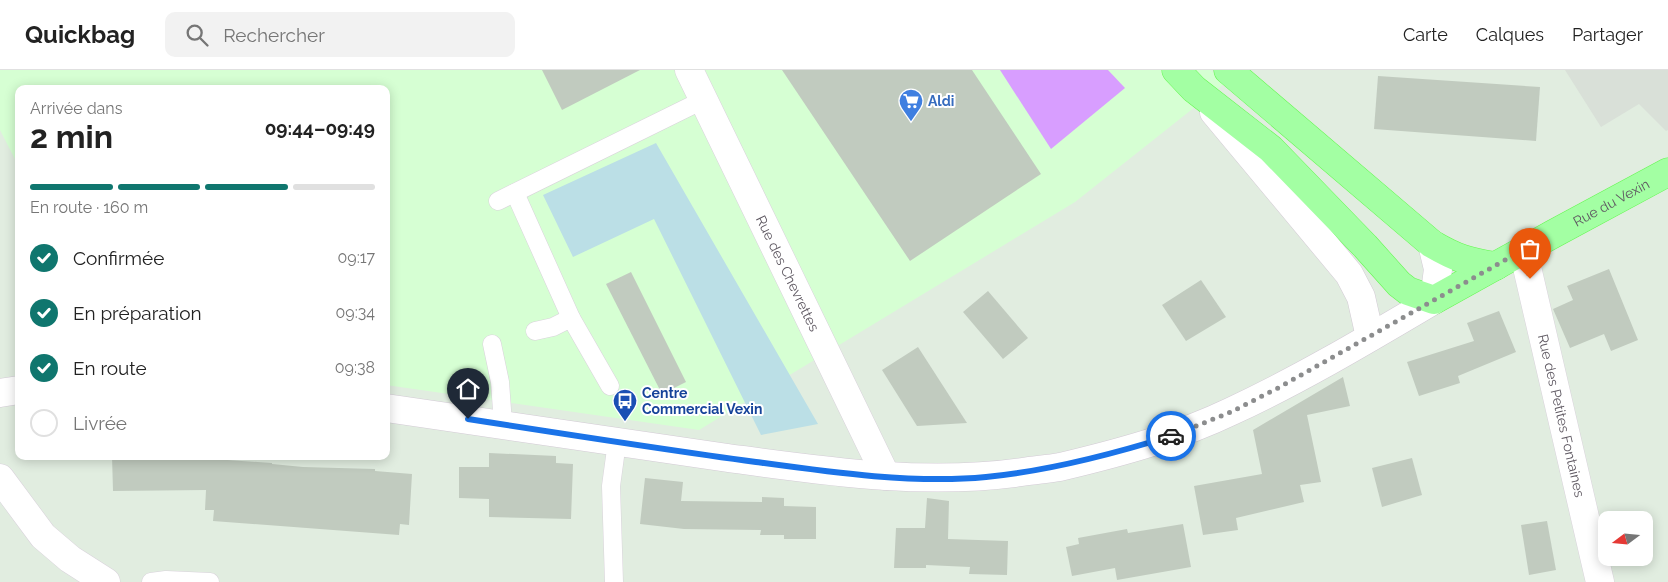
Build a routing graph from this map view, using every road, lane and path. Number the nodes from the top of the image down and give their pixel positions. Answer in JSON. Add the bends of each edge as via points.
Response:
{"nodes":[{"id":1,"x":689,"y":70,"type":"edge"},
{"id":2,"x":1228,"y":70,"type":"edge"},
{"id":3,"x":1185,"y":79,"type":"edge"},
{"id":4,"x":703,"y":100,"type":"junction"},
{"id":5,"x":1668,"y":172,"type":"edge"},
{"id":6,"x":515,"y":193,"type":"junction"},
{"id":7,"x":498,"y":201,"type":"dead end"},
{"id":8,"x":1432,"y":244,"type":"junction"},
{"id":9,"x":1523,"y":250,"type":"junction"},
{"id":10,"x":1496,"y":266,"type":"junction"},
{"id":11,"x":1434,"y":300,"type":"junction"},
{"id":12,"x":572,"y":318,"type":"junction"},
{"id":13,"x":535,"y":331,"type":"dead end"},
{"id":14,"x":1370,"y":337,"type":"junction"},
{"id":15,"x":492,"y":344,"type":"dead end"},
{"id":16,"x":610,"y":386,"type":"dead end"},
{"id":17,"x":15,"y":391,"type":"edge"},
{"id":18,"x":0,"y":393,"type":"edge"},
{"id":19,"x":390,"y":409,"type":"edge"},
{"id":20,"x":503,"y":424,"type":"junction"},
{"id":21,"x":617,"y":442,"type":"junction"},
{"id":22,"x":886,"y":476,"type":"junction"},
{"id":23,"x":0,"y":478,"type":"edge"},
{"id":24,"x":106,"y":582,"type":"edge"},
{"id":25,"x":151,"y":582,"type":"edge"},
{"id":26,"x":210,"y":582,"type":"edge"},
{"id":27,"x":614,"y":582,"type":"edge"},
{"id":28,"x":1600,"y":582,"type":"edge"}],
"edges":[{"from":1,"to":4,"type":"main road","name":"Rue des Chevrettes"},
{"from":2,"to":8,"type":"main road"},
{"from":3,"to":11,"type":"main road","via":[[1271,149],[1399,284],[1408,291]]},
{"from":3,"to":14,"type":"main road","via":[[1349,274],[1361,297]]},
{"from":4,"to":6,"type":"lane"},
{"from":4,"to":22,"type":"main road","name":"Rue des Chevrettes"},
{"from":5,"to":9,"type":"main road","name":"Rue du Vexin"},
{"from":6,"to":7,"type":"lane"},
{"from":6,"to":12,"type":"lane"},
{"from":8,"to":10,"type":"main road","via":[[1454,257]]},
{"from":8,"to":11,"type":"main road","via":[[1438,269]]},
{"from":9,"to":10,"type":"main road","name":"Rue du Vexin"},
{"from":9,"to":28,"type":"main road","name":"Rue des Petites Fontaines"},
{"from":10,"to":11,"type":"main road","name":"Rue du Vexin"},
{"from":11,"to":14,"type":"main road","name":"Rue du Vexin"},
{"from":12,"to":13,"type":"lane"},
{"from":12,"to":16,"type":"lane"},
{"from":14,"to":22,"type":"main road","name":"Rue du Vexin","via":[[1231,412],[1138,446],[1058,467],[985,477]]},
{"from":15,"to":20,"type":"lane","via":[[500,382]]},
{"from":17,"to":18,"type":"main road"},
{"from":19,"to":20,"type":"main road","name":"Rue du Vexin"},
{"from":20,"to":21,"type":"main road","name":"Rue du Vexin"},
{"from":21,"to":22,"type":"main road","name":"Rue du Vexin","via":[[809,469]]},
{"from":21,"to":27,"type":"lane","via":[[611,486]]},
{"from":23,"to":24,"type":"main road","via":[[42,536]]},
{"from":25,"to":26,"type":"lane"}]}
